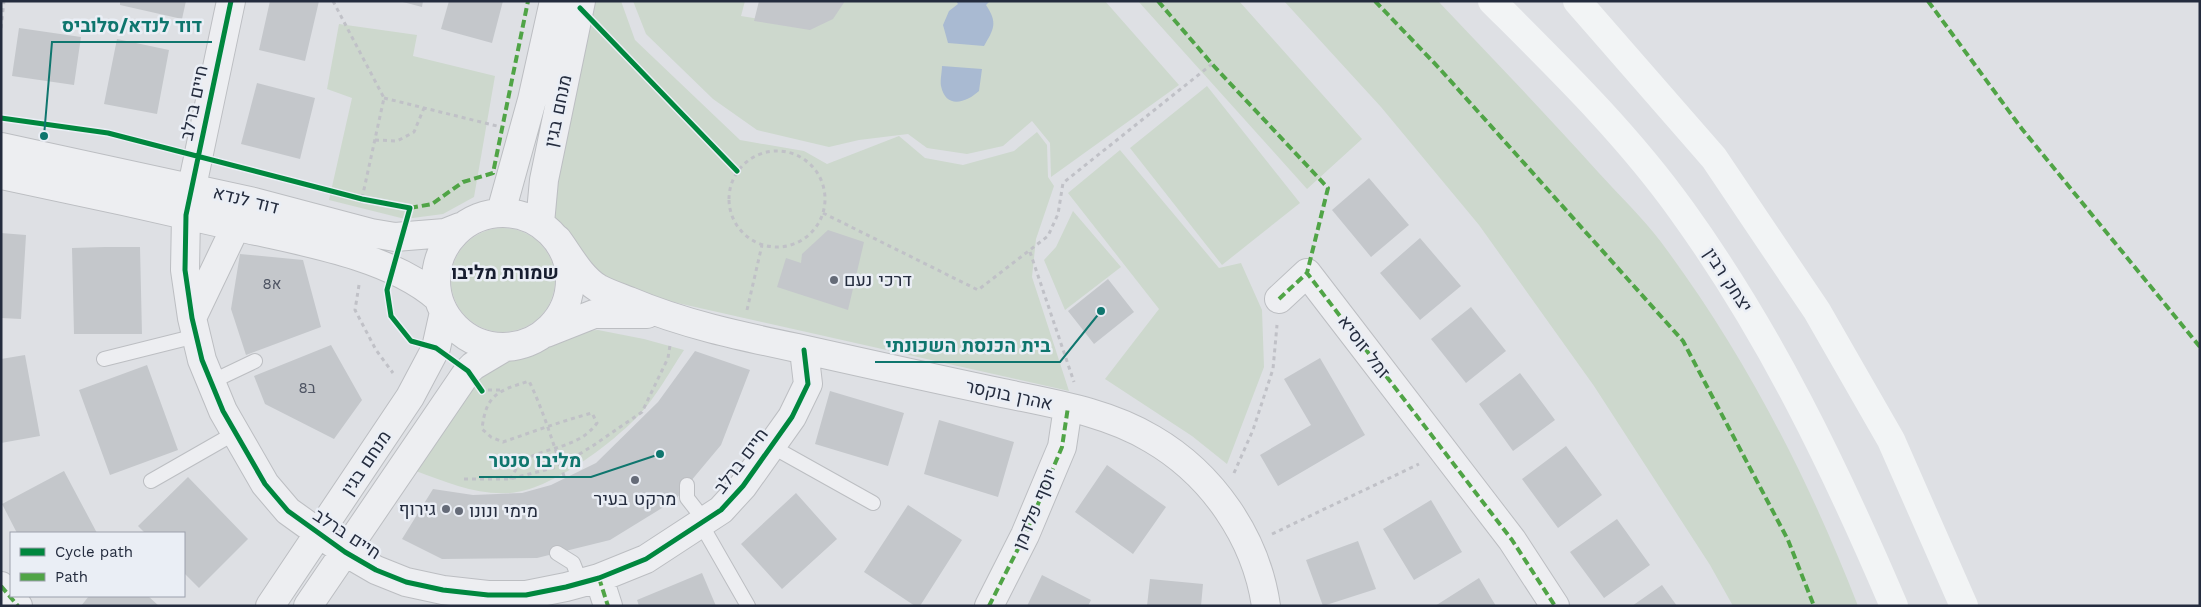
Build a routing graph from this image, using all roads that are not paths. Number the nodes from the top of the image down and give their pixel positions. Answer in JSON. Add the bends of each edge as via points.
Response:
{"nodes":[{"id":1,"x":231,"y":1,"type":"edge"},
{"id":2,"x":554,"y":1,"type":"edge"},
{"id":3,"x":1492,"y":1,"type":"edge"},
{"id":4,"x":1577,"y":1,"type":"edge"},
{"id":5,"x":581,"y":5,"type":"edge"},
{"id":6,"x":1,"y":147,"type":"edge"},
{"id":7,"x":1,"y":175,"type":"edge"},
{"id":8,"x":191,"y":187,"type":"junction"},
{"id":9,"x":233,"y":197,"type":"junction"},
{"id":10,"x":501,"y":212,"type":"junction"},
{"id":11,"x":186,"y":215,"type":"junction"},
{"id":12,"x":236,"y":226,"type":"junction"},
{"id":13,"x":460,"y":227,"type":"junction"},
{"id":14,"x":548,"y":231,"type":"junction"},
{"id":15,"x":1279,"y":299,"type":"road end"},
{"id":16,"x":441,"y":305,"type":"junction"},
{"id":17,"x":659,"y":314,"type":"junction"},
{"id":18,"x":194,"y":327,"type":"junction"},
{"id":19,"x":545,"y":333,"type":"junction"},
{"id":20,"x":505,"y":347,"type":"junction"},
{"id":21,"x":804,"y":350,"type":"junction"},
{"id":22,"x":104,"y":359,"type":"dead end"},
{"id":23,"x":255,"y":361,"type":"dead end"},
{"id":24,"x":211,"y":382,"type":"junction"},
{"id":25,"x":1076,"y":409,"type":"junction"},
{"id":26,"x":235,"y":433,"type":"junction"},
{"id":27,"x":774,"y":440,"type":"junction"},
{"id":28,"x":151,"y":481,"type":"dead end"},
{"id":29,"x":687,"y":485,"type":"dead end"},
{"id":30,"x":873,"y":504,"type":"dead end"},
{"id":31,"x":703,"y":523,"type":"junction"},
{"id":32,"x":318,"y":534,"type":"junction"},
{"id":33,"x":345,"y":552,"type":"junction"},
{"id":34,"x":557,"y":553,"type":"dead end"},
{"id":35,"x":590,"y":581,"type":"junction"},
{"id":36,"x":1,"y":586,"type":"edge"},
{"id":37,"x":10,"y":597,"type":"edge"},
{"id":38,"x":487,"y":601,"type":"edge"},
{"id":39,"x":270,"y":606,"type":"edge"},
{"id":40,"x":308,"y":606,"type":"edge"},
{"id":41,"x":608,"y":606,"type":"edge"},
{"id":42,"x":748,"y":606,"type":"edge"},
{"id":43,"x":989,"y":606,"type":"edge"},
{"id":44,"x":1266,"y":606,"type":"edge"},
{"id":45,"x":1555,"y":606,"type":"edge"},
{"id":46,"x":1894,"y":606,"type":"edge"},
{"id":47,"x":1964,"y":606,"type":"edge"}],
"edges":[{"from":1,"to":8,"type":"street","name":"חיים ברלב"},
{"from":2,"to":10,"type":"street","name":"מנחם בגין","via":[[532,100]]},
{"from":3,"to":46,"type":"main road","name":"יצחק רבין","via":[[1580,90],[1682,210],[1784,372],[1855,515]]},
{"from":4,"to":47,"type":"main road","via":[[1714,158],[1817,311],[1891,440]]},
{"from":5,"to":14,"type":"street","name":"מנחם בגין","via":[[544,180]]},
{"from":6,"to":8,"type":"street","name":"דוד לנדא"},
{"from":7,"to":11,"type":"street","name":"דוד לנדא"},
{"from":8,"to":9,"type":"street","name":"דוד לנדא"},
{"from":8,"to":11,"type":"street","name":"חיים ברלב"},
{"from":9,"to":12,"type":"street"},
{"from":9,"to":13,"type":"street","name":"דוד לנדא","via":[[403,238],[445,233]]},
{"from":10,"to":13,"type":"street","via":[[481,216]]},
{"from":10,"to":14,"type":"street","via":[[521,214]]},
{"from":11,"to":12,"type":"street","name":"דוד לנדא"},
{"from":11,"to":18,"type":"street","name":"חיים ברלב","via":[[185,270]]},
{"from":12,"to":16,"type":"street","name":"דוד לנדא","via":[[307,242],[362,260],[423,284]]},
{"from":12,"to":18,"type":"street"},
{"from":13,"to":16,"type":"street","via":[[447,241],[439,259],[436,278]]},
{"from":14,"to":17,"type":"street","name":"אהרן בוקסר","via":[[581,273],[597,287]]},
{"from":14,"to":19,"type":"street","via":[[567,257],[571,278],[568,299],[559,318]]},
{"from":15,"to":45,"type":"street","name":"זמל זוסיא","via":[[1306,273],[1512,540]]},
{"from":16,"to":20,"type":"street","via":[[455,327],[470,338],[487,345]]},
{"from":16,"to":32,"type":"street","name":"מנחם בגין","via":[[436,348],[410,397]]},
{"from":17,"to":19,"type":"street","name":"אהרן בוקסר","via":[[594,314]]},
{"from":17,"to":21,"type":"street","name":"אהרן בוקסר"},
{"from":18,"to":22,"type":"lane"},
{"from":18,"to":24,"type":"street","name":"חיים ברלב"},
{"from":19,"to":20,"type":"street","via":[[532,341]]},
{"from":20,"to":33,"type":"street","name":"מנחם בגין","via":[[468,371]]},
{"from":21,"to":25,"type":"street","name":"אהרן בוקסר"},
{"from":21,"to":27,"type":"street","name":"חיים ברלב","via":[[808,384],[792,417]]},
{"from":23,"to":24,"type":"lane"},
{"from":24,"to":26,"type":"street","name":"חיים ברלב"},
{"from":25,"to":43,"type":"street","name":"יוסף פלדמן","via":[[1025,535]]},
{"from":25,"to":44,"type":"street","name":"אהרן בוקסר","via":[[1125,425],[1151,438],[1200,475],[1235,521],[1248,545],[1263,584]]},
{"from":26,"to":28,"type":"lane"},
{"from":26,"to":32,"type":"street","name":"חיים ברלב","via":[[265,484],[288,510]]},
{"from":27,"to":30,"type":"lane"},
{"from":27,"to":31,"type":"street","name":"חיים ברלב","via":[[743,486],[721,510]]},
{"from":29,"to":31,"type":"lane","via":[[688,498]]},
{"from":31,"to":35,"type":"street","name":"חיים ברלב","via":[[646,559]]},
{"from":31,"to":42,"type":"lane"},
{"from":32,"to":33,"type":"street","name":"חיים ברלב"},
{"from":32,"to":39,"type":"street","name":"מנחם בגין"},
{"from":33,"to":38,"type":"street","name":"חיים ברלב","via":[[406,582]]},
{"from":33,"to":40,"type":"street","name":"מנחם בגין"},
{"from":34,"to":35,"type":"lane","via":[[573,563]]},
{"from":35,"to":38,"type":"street","name":"חיים ברלב"},
{"from":35,"to":41,"type":"street"},
{"from":36,"to":37,"type":"street"}]}
